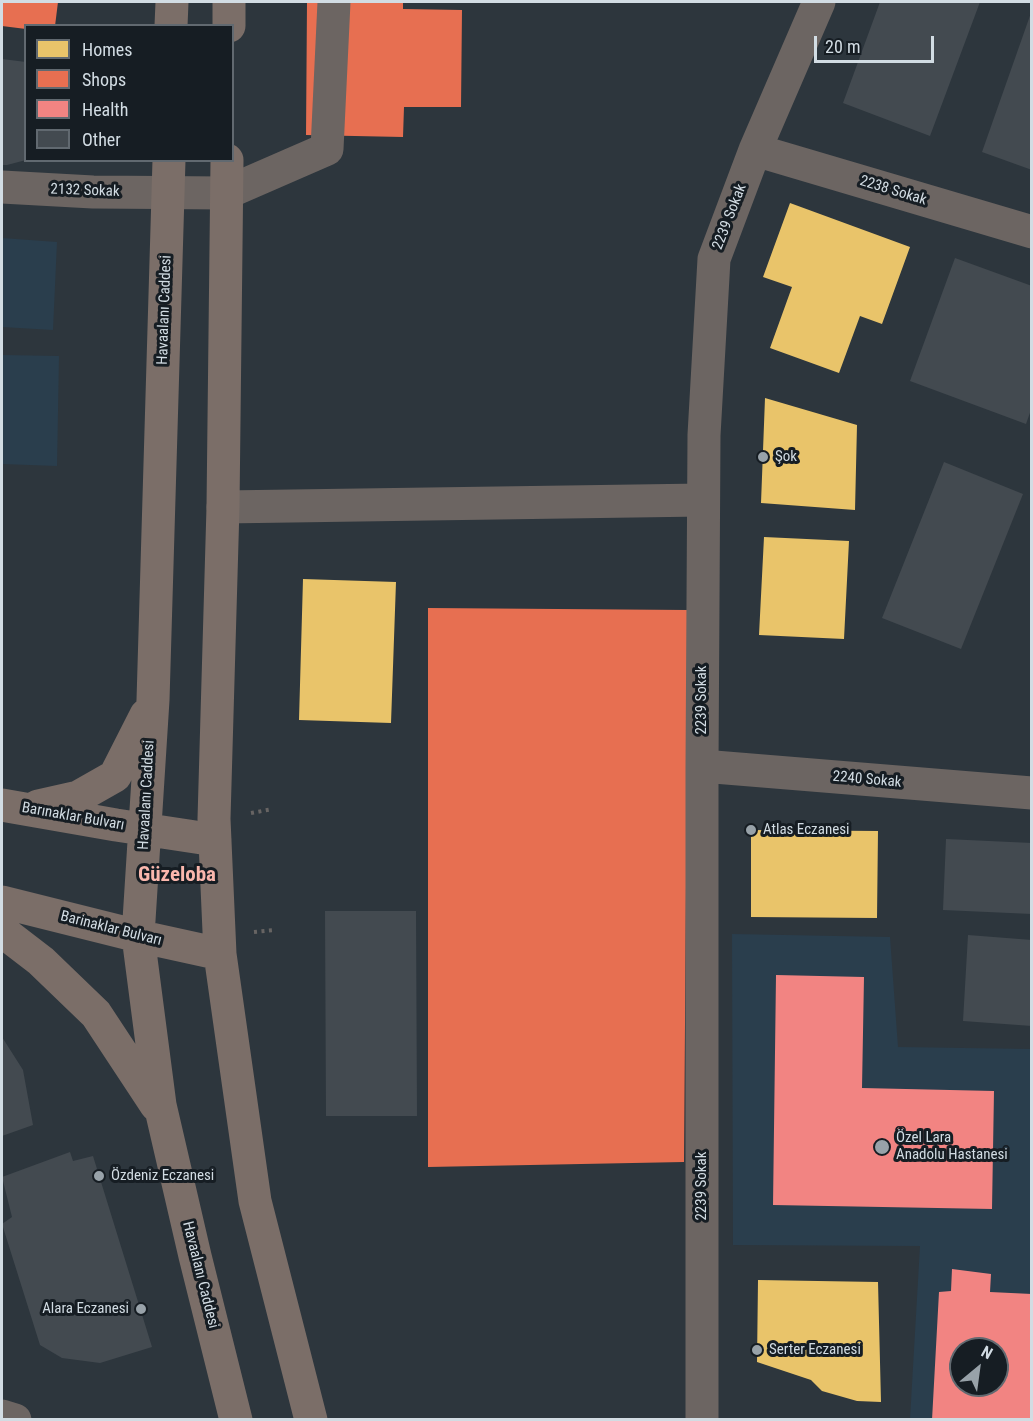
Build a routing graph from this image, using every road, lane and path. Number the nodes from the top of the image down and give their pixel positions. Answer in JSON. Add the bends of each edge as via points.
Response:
{"nodes":[{"id":1,"x":172,"y":2,"type":"edge"},
{"id":2,"x":229,"y":2,"type":"edge"},
{"id":3,"x":334,"y":2,"type":"edge"},
{"id":4,"x":819,"y":2,"type":"edge"},
{"id":5,"x":171,"y":24,"type":"edge"},
{"id":6,"x":229,"y":24,"type":"edge"},
{"id":7,"x":755,"y":150,"type":"junction"},
{"id":8,"x":169,"y":162,"type":"edge"},
{"id":9,"x":227,"y":162,"type":"edge"},
{"id":10,"x":2,"y":187,"type":"edge"},
{"id":11,"x":169,"y":193,"type":"junction"},
{"id":12,"x":226,"y":193,"type":"junction"},
{"id":13,"x":1032,"y":232,"type":"edge"},
{"id":14,"x":703,"y":500,"type":"junction"},
{"id":15,"x":224,"y":507,"type":"junction"},
{"id":16,"x":153,"y":700,"type":"junction"},
{"id":17,"x":702,"y":766,"type":"junction"},
{"id":18,"x":1032,"y":794,"type":"edge"},
{"id":19,"x":13,"y":807,"type":"edge"},
{"id":20,"x":146,"y":830,"type":"junction"},
{"id":21,"x":215,"y":840,"type":"junction"},
{"id":22,"x":2,"y":902,"type":"edge"},
{"id":23,"x":2,"y":931,"type":"edge"},
{"id":24,"x":138,"y":936,"type":"junction"},
{"id":25,"x":220,"y":954,"type":"junction"},
{"id":26,"x":162,"y":1113,"type":"junction"},
{"id":27,"x":2,"y":1416,"type":"edge"},
{"id":28,"x":15,"y":1419,"type":"edge"},
{"id":29,"x":235,"y":1419,"type":"edge"},
{"id":30,"x":311,"y":1419,"type":"edge"},
{"id":31,"x":702,"y":1419,"type":"edge"}],
"edges":[{"from":1,"to":5,"type":"main road"},
{"from":2,"to":6,"type":"main road"},
{"from":3,"to":12,"type":"street","via":[[327,149]]},
{"from":4,"to":7,"type":"street","name":"2239 Sokak"},
{"from":7,"to":13,"type":"street","name":"2238 Sokak"},
{"from":7,"to":14,"type":"street","name":"2239 Sokak","via":[[714,259]]},
{"from":8,"to":11,"type":"main road","name":"Havaalanı Caddesi"},
{"from":9,"to":12,"type":"main road"},
{"from":10,"to":11,"type":"street","name":"2132 Sokak"},
{"from":11,"to":12,"type":"street","name":"2132 Sokak"},
{"from":11,"to":16,"type":"main road","name":"Havaalanı Caddesi"},
{"from":12,"to":15,"type":"main road"},
{"from":14,"to":15,"type":"street"},
{"from":14,"to":17,"type":"street","name":"2239 Sokak"},
{"from":15,"to":21,"type":"main road"},
{"from":16,"to":19,"type":"main road","via":[[115,776],[78,797]]},
{"from":16,"to":20,"type":"main road","name":"Havaalanı Caddesi"},
{"from":17,"to":18,"type":"street","name":"2240 Sokak"},
{"from":17,"to":31,"type":"street","name":"2239 Sokak"},
{"from":19,"to":20,"type":"main road","name":"Barınaklar Bulvarı"},
{"from":20,"to":21,"type":"main road","name":"Barınaklar Bulvarı"},
{"from":20,"to":24,"type":"main road","name":"Havaalanı Caddesi"},
{"from":21,"to":25,"type":"main road"},
{"from":22,"to":24,"type":"main road","name":"Barinaklar Bulvarı"},
{"from":23,"to":26,"type":"main road","via":[[96,1014]]},
{"from":24,"to":25,"type":"main road","name":"Barinaklar Bulvarı"},
{"from":24,"to":26,"type":"main road","name":"Havaalanı Caddesi"},
{"from":25,"to":30,"type":"main road","via":[[255,1201]]},
{"from":26,"to":29,"type":"main road","name":"Havaalanı Caddesi"},
{"from":27,"to":28,"type":"street"}]}
